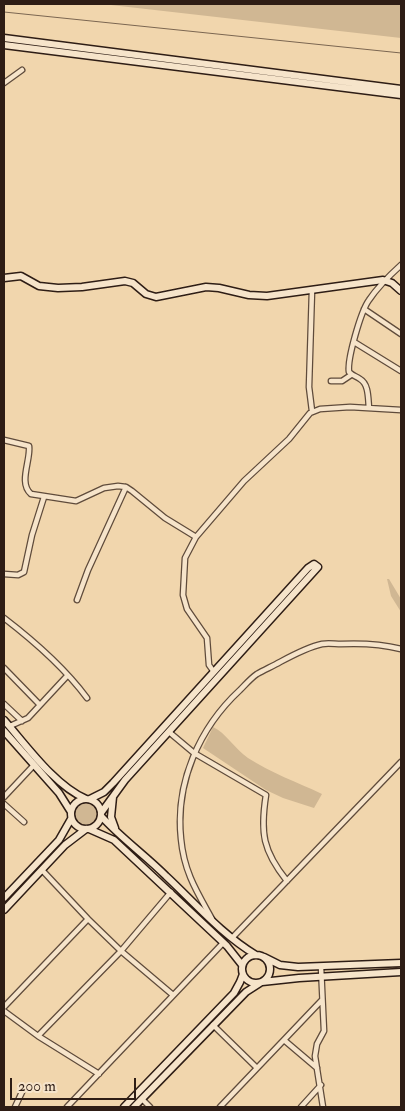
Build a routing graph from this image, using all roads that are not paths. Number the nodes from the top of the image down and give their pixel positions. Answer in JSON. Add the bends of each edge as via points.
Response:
{"nodes":[{"id":1,"x":4,"y":38,"type":"edge"},
{"id":2,"x":4,"y":44,"type":"edge"},
{"id":3,"x":22,"y":70,"type":"dead end"},
{"id":4,"x":4,"y":84,"type":"edge"},
{"id":5,"x":401,"y":89,"type":"edge"},
{"id":6,"x":401,"y":95,"type":"edge"},
{"id":7,"x":401,"y":265,"type":"edge"},
{"id":8,"x":4,"y":278,"type":"edge"},
{"id":9,"x":386,"y":281,"type":"junction"},
{"id":10,"x":312,"y":290,"type":"junction"},
{"id":11,"x":401,"y":291,"type":"edge"},
{"id":12,"x":364,"y":309,"type":"junction"},
{"id":13,"x":401,"y":334,"type":"edge"},
{"id":14,"x":354,"y":342,"type":"junction"},
{"id":15,"x":401,"y":371,"type":"edge"},
{"id":16,"x":352,"y":375,"type":"junction"},
{"id":17,"x":331,"y":382,"type":"dead end"},
{"id":18,"x":369,"y":408,"type":"junction"},
{"id":19,"x":401,"y":410,"type":"edge"},
{"id":20,"x":312,"y":411,"type":"junction"},
{"id":21,"x":4,"y":440,"type":"edge"},
{"id":22,"x":126,"y":487,"type":"junction"},
{"id":23,"x":44,"y":497,"type":"junction"},
{"id":24,"x":196,"y":537,"type":"junction"},
{"id":25,"x":4,"y":574,"type":"edge"},
{"id":26,"x":77,"y":600,"type":"dead end"},
{"id":27,"x":4,"y":618,"type":"edge"},
{"id":28,"x":401,"y":649,"type":"edge"},
{"id":29,"x":4,"y":668,"type":"edge"},
{"id":30,"x":214,"y":672,"type":"junction"},
{"id":31,"x":67,"y":676,"type":"junction"},
{"id":32,"x":87,"y":698,"type":"dead end"},
{"id":33,"x":4,"y":704,"type":"edge"},
{"id":34,"x":40,"y":705,"type":"junction"},
{"id":35,"x":4,"y":720,"type":"edge"},
{"id":36,"x":22,"y":721,"type":"junction"},
{"id":37,"x":10,"y":726,"type":"junction"},
{"id":38,"x":4,"y":731,"type":"edge"},
{"id":39,"x":169,"y":732,"type":"junction"},
{"id":40,"x":194,"y":753,"type":"junction"},
{"id":41,"x":401,"y":762,"type":"edge"},
{"id":42,"x":34,"y":765,"type":"junction"},
{"id":43,"x":113,"y":795,"type":"junction"},
{"id":44,"x":4,"y":797,"type":"edge"},
{"id":45,"x":88,"y":799,"type":"junction"},
{"id":46,"x":4,"y":804,"type":"edge"},
{"id":47,"x":101,"y":814,"type":"junction"},
{"id":48,"x":71,"y":815,"type":"junction"},
{"id":49,"x":24,"y":822,"type":"dead end"},
{"id":50,"x":88,"y":829,"type":"junction"},
{"id":51,"x":116,"y":832,"type":"junction"},
{"id":52,"x":42,"y":870,"type":"junction"},
{"id":53,"x":287,"y":881,"type":"junction"},
{"id":54,"x":195,"y":890,"type":"junction"},
{"id":55,"x":171,"y":892,"type":"junction"},
{"id":56,"x":4,"y":898,"type":"edge"},
{"id":57,"x":189,"y":898,"type":"junction"},
{"id":58,"x":4,"y":910,"type":"edge"},
{"id":59,"x":88,"y":919,"type":"junction"},
{"id":60,"x":214,"y":923,"type":"junction"},
{"id":61,"x":232,"y":938,"type":"junction"},
{"id":62,"x":223,"y":943,"type":"junction"},
{"id":63,"x":121,"y":951,"type":"junction"},
{"id":64,"x":256,"y":955,"type":"junction"},
{"id":65,"x":264,"y":957,"type":"junction"},
{"id":66,"x":401,"y":963,"type":"edge"},
{"id":67,"x":242,"y":965,"type":"junction"},
{"id":68,"x":321,"y":967,"type":"junction"},
{"id":69,"x":401,"y":972,"type":"edge"},
{"id":70,"x":243,"y":974,"type":"junction"},
{"id":71,"x":322,"y":977,"type":"junction"},
{"id":72,"x":261,"y":982,"type":"junction"},
{"id":73,"x":174,"y":995,"type":"junction"},
{"id":74,"x":322,"y":1000,"type":"junction"},
{"id":75,"x":4,"y":1007,"type":"edge"},
{"id":76,"x":4,"y":1011,"type":"edge"},
{"id":77,"x":214,"y":1025,"type":"junction"},
{"id":78,"x":38,"y":1036,"type":"junction"},
{"id":79,"x":284,"y":1040,"type":"junction"},
{"id":80,"x":257,"y":1068,"type":"junction"},
{"id":81,"x":318,"y":1068,"type":"junction"},
{"id":82,"x":98,"y":1074,"type":"junction"},
{"id":83,"x":321,"y":1085,"type":"junction"},
{"id":84,"x":22,"y":1092,"type":"dead end"},
{"id":85,"x":142,"y":1099,"type":"junction"},
{"id":86,"x":15,"y":1107,"type":"edge"},
{"id":87,"x":67,"y":1107,"type":"edge"},
{"id":88,"x":124,"y":1107,"type":"edge"},
{"id":89,"x":134,"y":1107,"type":"edge"},
{"id":90,"x":150,"y":1107,"type":"edge"},
{"id":91,"x":220,"y":1107,"type":"edge"},
{"id":92,"x":301,"y":1107,"type":"edge"},
{"id":93,"x":323,"y":1107,"type":"edge"}],
"edges":[{"from":1,"to":5,"type":"street"},
{"from":2,"to":6,"type":"street"},
{"from":3,"to":4,"type":"street"},
{"from":7,"to":9,"type":"street"},
{"from":8,"to":10,"type":"street","via":[[21,276],[39,286],[58,288],[125,281],[159,297],[206,287],[260,296]]},
{"from":9,"to":10,"type":"street"},
{"from":9,"to":11,"type":"street"},
{"from":9,"to":12,"type":"street"},
{"from":10,"to":20,"type":"street","via":[[309,387]]},
{"from":12,"to":13,"type":"street"},
{"from":12,"to":14,"type":"street"},
{"from":14,"to":15,"type":"street"},
{"from":14,"to":16,"type":"street","via":[[348,369]]},
{"from":16,"to":17,"type":"street","via":[[342,381]]},
{"from":16,"to":18,"type":"street","via":[[364,384]]},
{"from":18,"to":19,"type":"street"},
{"from":18,"to":20,"type":"street"},
{"from":20,"to":24,"type":"street","via":[[289,439],[244,481]]},
{"from":21,"to":23,"type":"street","via":[[30,446],[25,488],[30,494]]},
{"from":22,"to":23,"type":"street","via":[[109,487],[76,501]]},
{"from":22,"to":24,"type":"street","via":[[159,514]]},
{"from":22,"to":26,"type":"street"},
{"from":23,"to":25,"type":"street","via":[[24,572]]},
{"from":24,"to":30,"type":"street","via":[[184,564],[183,595],[187,609],[205,635],[209,665]]},
{"from":27,"to":31,"type":"street","via":[[39,646]]},
{"from":28,"to":40,"type":"street","via":[[363,643],[322,644],[292,656],[256,675],[224,705]]},
{"from":29,"to":34,"type":"street"},
{"from":30,"to":39,"type":"street","via":[[308,568],[314,564],[318,567]]},
{"from":30,"to":45,"type":"street","via":[[104,792]]},
{"from":31,"to":32,"type":"street"},
{"from":31,"to":34,"type":"street"},
{"from":33,"to":36,"type":"street"},
{"from":34,"to":36,"type":"street"},
{"from":35,"to":37,"type":"street"},
{"from":36,"to":37,"type":"street"},
{"from":37,"to":45,"type":"street","via":[[60,782]]},
{"from":38,"to":42,"type":"street"},
{"from":39,"to":40,"type":"street"},
{"from":39,"to":43,"type":"street"},
{"from":40,"to":53,"type":"street","via":[[266,795],[262,820],[265,841],[273,862]]},
{"from":40,"to":54,"type":"street","via":[[184,786],[180,822],[184,859]]},
{"from":41,"to":53,"type":"street"},
{"from":42,"to":44,"type":"street"},
{"from":42,"to":48,"type":"street","via":[[59,793]]},
{"from":43,"to":47,"type":"street"},
{"from":43,"to":51,"type":"street","via":[[111,817]]},
{"from":45,"to":47,"type":"street","via":[[98,804]]},
{"from":45,"to":48,"type":"street","via":[[74,804]]},
{"from":46,"to":49,"type":"street"},
{"from":47,"to":50,"type":"street","via":[[98,824]]},
{"from":47,"to":51,"type":"street"},
{"from":48,"to":50,"type":"street","via":[[77,826]]},
{"from":48,"to":56,"type":"street","via":[[58,840]]},
{"from":50,"to":52,"type":"street","via":[[66,845]]},
{"from":50,"to":55,"type":"street","via":[[114,840]]},
{"from":51,"to":57,"type":"street"},
{"from":52,"to":58,"type":"street"},
{"from":52,"to":59,"type":"street"},
{"from":53,"to":61,"type":"street"},
{"from":54,"to":57,"type":"street"},
{"from":54,"to":60,"type":"street"},
{"from":55,"to":62,"type":"street"},
{"from":55,"to":63,"type":"street"},
{"from":57,"to":60,"type":"street"},
{"from":59,"to":63,"type":"street"},
{"from":59,"to":75,"type":"street"},
{"from":60,"to":61,"type":"street"},
{"from":61,"to":64,"type":"street"},
{"from":62,"to":67,"type":"street"},
{"from":62,"to":73,"type":"street"},
{"from":63,"to":73,"type":"street"},
{"from":63,"to":78,"type":"street"},
{"from":64,"to":65,"type":"street"},
{"from":64,"to":67,"type":"street","via":[[247,958]]},
{"from":65,"to":68,"type":"street","via":[[286,966]]},
{"from":65,"to":72,"type":"street","via":[[270,970],[269,976]]},
{"from":66,"to":68,"type":"street"},
{"from":67,"to":70,"type":"street"},
{"from":68,"to":71,"type":"street"},
{"from":69,"to":71,"type":"street"},
{"from":70,"to":72,"type":"street","via":[[251,982]]},
{"from":70,"to":88,"type":"street","via":[[234,994]]},
{"from":71,"to":72,"type":"street"},
{"from":71,"to":74,"type":"street"},
{"from":72,"to":77,"type":"street","via":[[246,992]]},
{"from":73,"to":82,"type":"street"},
{"from":74,"to":79,"type":"street"},
{"from":74,"to":81,"type":"street","via":[[324,1031],[316,1048]]},
{"from":76,"to":78,"type":"street"},
{"from":77,"to":80,"type":"street"},
{"from":77,"to":85,"type":"street"},
{"from":78,"to":82,"type":"street"},
{"from":79,"to":80,"type":"street"},
{"from":79,"to":81,"type":"street"},
{"from":80,"to":91,"type":"street"},
{"from":81,"to":83,"type":"street"},
{"from":82,"to":87,"type":"street"},
{"from":83,"to":92,"type":"street"},
{"from":83,"to":93,"type":"street"},
{"from":84,"to":86,"type":"street"},
{"from":85,"to":89,"type":"street"},
{"from":85,"to":90,"type":"street"}]}
